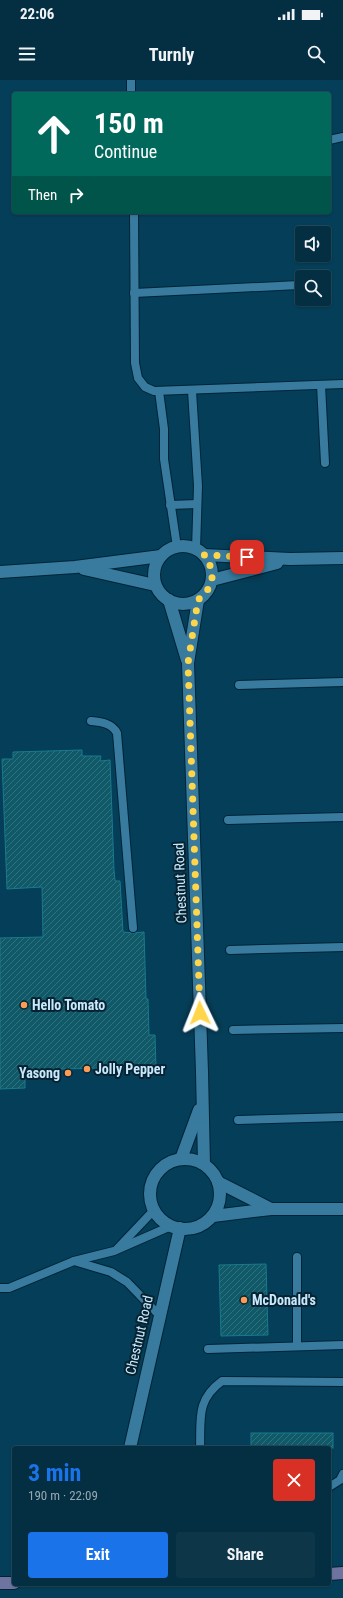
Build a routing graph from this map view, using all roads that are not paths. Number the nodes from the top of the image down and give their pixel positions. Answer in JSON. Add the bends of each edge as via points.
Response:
{"nodes":[{"id":1,"x":131,"y":80,"type":"edge"},
{"id":2,"x":131,"y":92,"type":"edge"},
{"id":3,"x":343,"y":137,"type":"edge"},
{"id":4,"x":331,"y":140,"type":"edge"},
{"id":5,"x":134,"y":214,"type":"edge"},
{"id":6,"x":295,"y":285,"type":"edge"},
{"id":7,"x":134,"y":293,"type":"junction"},
{"id":8,"x":343,"y":384,"type":"edge"},
{"id":9,"x":321,"y":385,"type":"junction"},
{"id":10,"x":159,"y":391,"type":"junction"},
{"id":11,"x":192,"y":391,"type":"junction"},
{"id":12,"x":325,"y":463,"type":"dead end"},
{"id":13,"x":197,"y":504,"type":"junction"},
{"id":14,"x":170,"y":505,"type":"junction"},
{"id":15,"x":177,"y":547,"type":"junction"},
{"id":16,"x":200,"y":552,"type":"junction"},
{"id":17,"x":161,"y":556,"type":"junction"},
{"id":18,"x":343,"y":558,"type":"edge"},
{"id":19,"x":290,"y":559,"type":"junction"},
{"id":20,"x":75,"y":567,"type":"junction"},
{"id":21,"x":0,"y":572,"type":"edge"},
{"id":22,"x":212,"y":580,"type":"junction"},
{"id":23,"x":156,"y":585,"type":"junction"},
{"id":24,"x":169,"y":600,"type":"junction"},
{"id":25,"x":198,"y":600,"type":"junction"},
{"id":26,"x":188,"y":663,"type":"junction"},
{"id":27,"x":343,"y":682,"type":"edge"},
{"id":28,"x":240,"y":685,"type":"dead end"},
{"id":29,"x":91,"y":721,"type":"dead end"},
{"id":30,"x":343,"y":817,"type":"edge"},
{"id":31,"x":228,"y":820,"type":"dead end"},
{"id":32,"x":132,"y":928,"type":"dead end"},
{"id":33,"x":343,"y":947,"type":"edge"},
{"id":34,"x":230,"y":950,"type":"dead end"},
{"id":35,"x":343,"y":1028,"type":"edge"},
{"id":36,"x":233,"y":1030,"type":"dead end"},
{"id":37,"x":202,"y":1103,"type":"junction"},
{"id":38,"x":343,"y":1117,"type":"edge"},
{"id":39,"x":238,"y":1120,"type":"dead end"},
{"id":40,"x":182,"y":1159,"type":"junction"},
{"id":41,"x":204,"y":1164,"type":"junction"},
{"id":42,"x":218,"y":1182,"type":"junction"},
{"id":43,"x":154,"y":1210,"type":"junction"},
{"id":44,"x":271,"y":1210,"type":"junction"},
{"id":45,"x":343,"y":1210,"type":"edge"},
{"id":46,"x":213,"y":1216,"type":"junction"},
{"id":47,"x":175,"y":1227,"type":"junction"},
{"id":48,"x":114,"y":1251,"type":"junction"},
{"id":49,"x":297,"y":1257,"type":"dead end"},
{"id":50,"x":74,"y":1261,"type":"junction"},
{"id":51,"x":0,"y":1288,"type":"edge"},
{"id":52,"x":159,"y":1315,"type":"junction"},
{"id":53,"x":343,"y":1345,"type":"edge"},
{"id":54,"x":297,"y":1346,"type":"junction"},
{"id":55,"x":208,"y":1349,"type":"dead end"},
{"id":56,"x":343,"y":1382,"type":"edge"},
{"id":57,"x":130,"y":1446,"type":"edge"},
{"id":58,"x":200,"y":1446,"type":"edge"},
{"id":59,"x":343,"y":1474,"type":"edge"},
{"id":60,"x":331,"y":1486,"type":"edge"},
{"id":61,"x":343,"y":1573,"type":"edge"},
{"id":62,"x":331,"y":1574,"type":"edge"}],
"edges":[{"from":1,"to":2,"type":"lane"},
{"from":3,"to":4,"type":"lane"},
{"from":5,"to":7,"type":"lane"},
{"from":6,"to":7,"type":"lane"},
{"from":7,"to":10,"type":"lane","via":[[135,363],[138,378],[148,389]]},
{"from":8,"to":9,"type":"lane"},
{"from":9,"to":11,"type":"lane"},
{"from":9,"to":12,"type":"lane"},
{"from":10,"to":11,"type":"lane"},
{"from":10,"to":14,"type":"lane"},
{"from":11,"to":13,"type":"lane","via":[[198,478]]},
{"from":13,"to":14,"type":"lane"},
{"from":13,"to":16,"type":"lane"},
{"from":14,"to":15,"type":"lane"},
{"from":15,"to":16,"type":"street","via":[[187,546]]},
{"from":15,"to":17,"type":"street"},
{"from":16,"to":19,"type":"street"},
{"from":16,"to":22,"type":"street","via":[[211,567]]},
{"from":17,"to":20,"type":"street"},
{"from":17,"to":23,"type":"street","via":[[154,574]]},
{"from":18,"to":19,"type":"street"},
{"from":19,"to":22,"type":"street"},
{"from":20,"to":21,"type":"street"},
{"from":20,"to":23,"type":"street"},
{"from":22,"to":25,"type":"street","via":[[209,588]]},
{"from":23,"to":24,"type":"street","via":[[161,594]]},
{"from":24,"to":25,"type":"street","via":[[179,604]]},
{"from":24,"to":26,"type":"street","name":"Chestnut Road"},
{"from":25,"to":26,"type":"street","name":"Chestnut Road"},
{"from":26,"to":37,"type":"street","name":"Chestnut Road"},
{"from":27,"to":28,"type":"lane"},
{"from":29,"to":32,"type":"lane","via":[[111,726],[117,733]]},
{"from":30,"to":31,"type":"lane"},
{"from":33,"to":34,"type":"lane"},
{"from":35,"to":36,"type":"lane"},
{"from":37,"to":40,"type":"street","name":"Chestnut Road"},
{"from":37,"to":41,"type":"street","name":"Chestnut Road"},
{"from":38,"to":39,"type":"lane"},
{"from":40,"to":41,"type":"street"},
{"from":40,"to":43,"type":"street","via":[[161,1168],[154,1177],[151,1199]]},
{"from":41,"to":42,"type":"street","via":[[213,1172]]},
{"from":42,"to":44,"type":"street"},
{"from":42,"to":46,"type":"street","via":[[221,1194]]},
{"from":43,"to":47,"type":"street","via":[[161,1219]]},
{"from":43,"to":48,"type":"lane"},
{"from":44,"to":45,"type":"street"},
{"from":44,"to":46,"type":"street"},
{"from":46,"to":47,"type":"street","via":[[194,1228]]},
{"from":47,"to":48,"type":"lane"},
{"from":47,"to":52,"type":"street","name":"Chestnut Road"},
{"from":48,"to":50,"type":"lane"},
{"from":49,"to":54,"type":"lane"},
{"from":50,"to":51,"type":"lane","via":[[9,1288]]},
{"from":50,"to":52,"type":"lane","via":[[111,1272],[127,1282]]},
{"from":52,"to":57,"type":"street","name":"Chestnut Road"},
{"from":53,"to":54,"type":"lane"},
{"from":54,"to":55,"type":"lane"},
{"from":56,"to":58,"type":"lane","via":[[222,1381],[212,1388],[204,1399]]},
{"from":59,"to":60,"type":"lane","via":[[340,1480]]},
{"from":61,"to":62,"type":"main road"}]}
